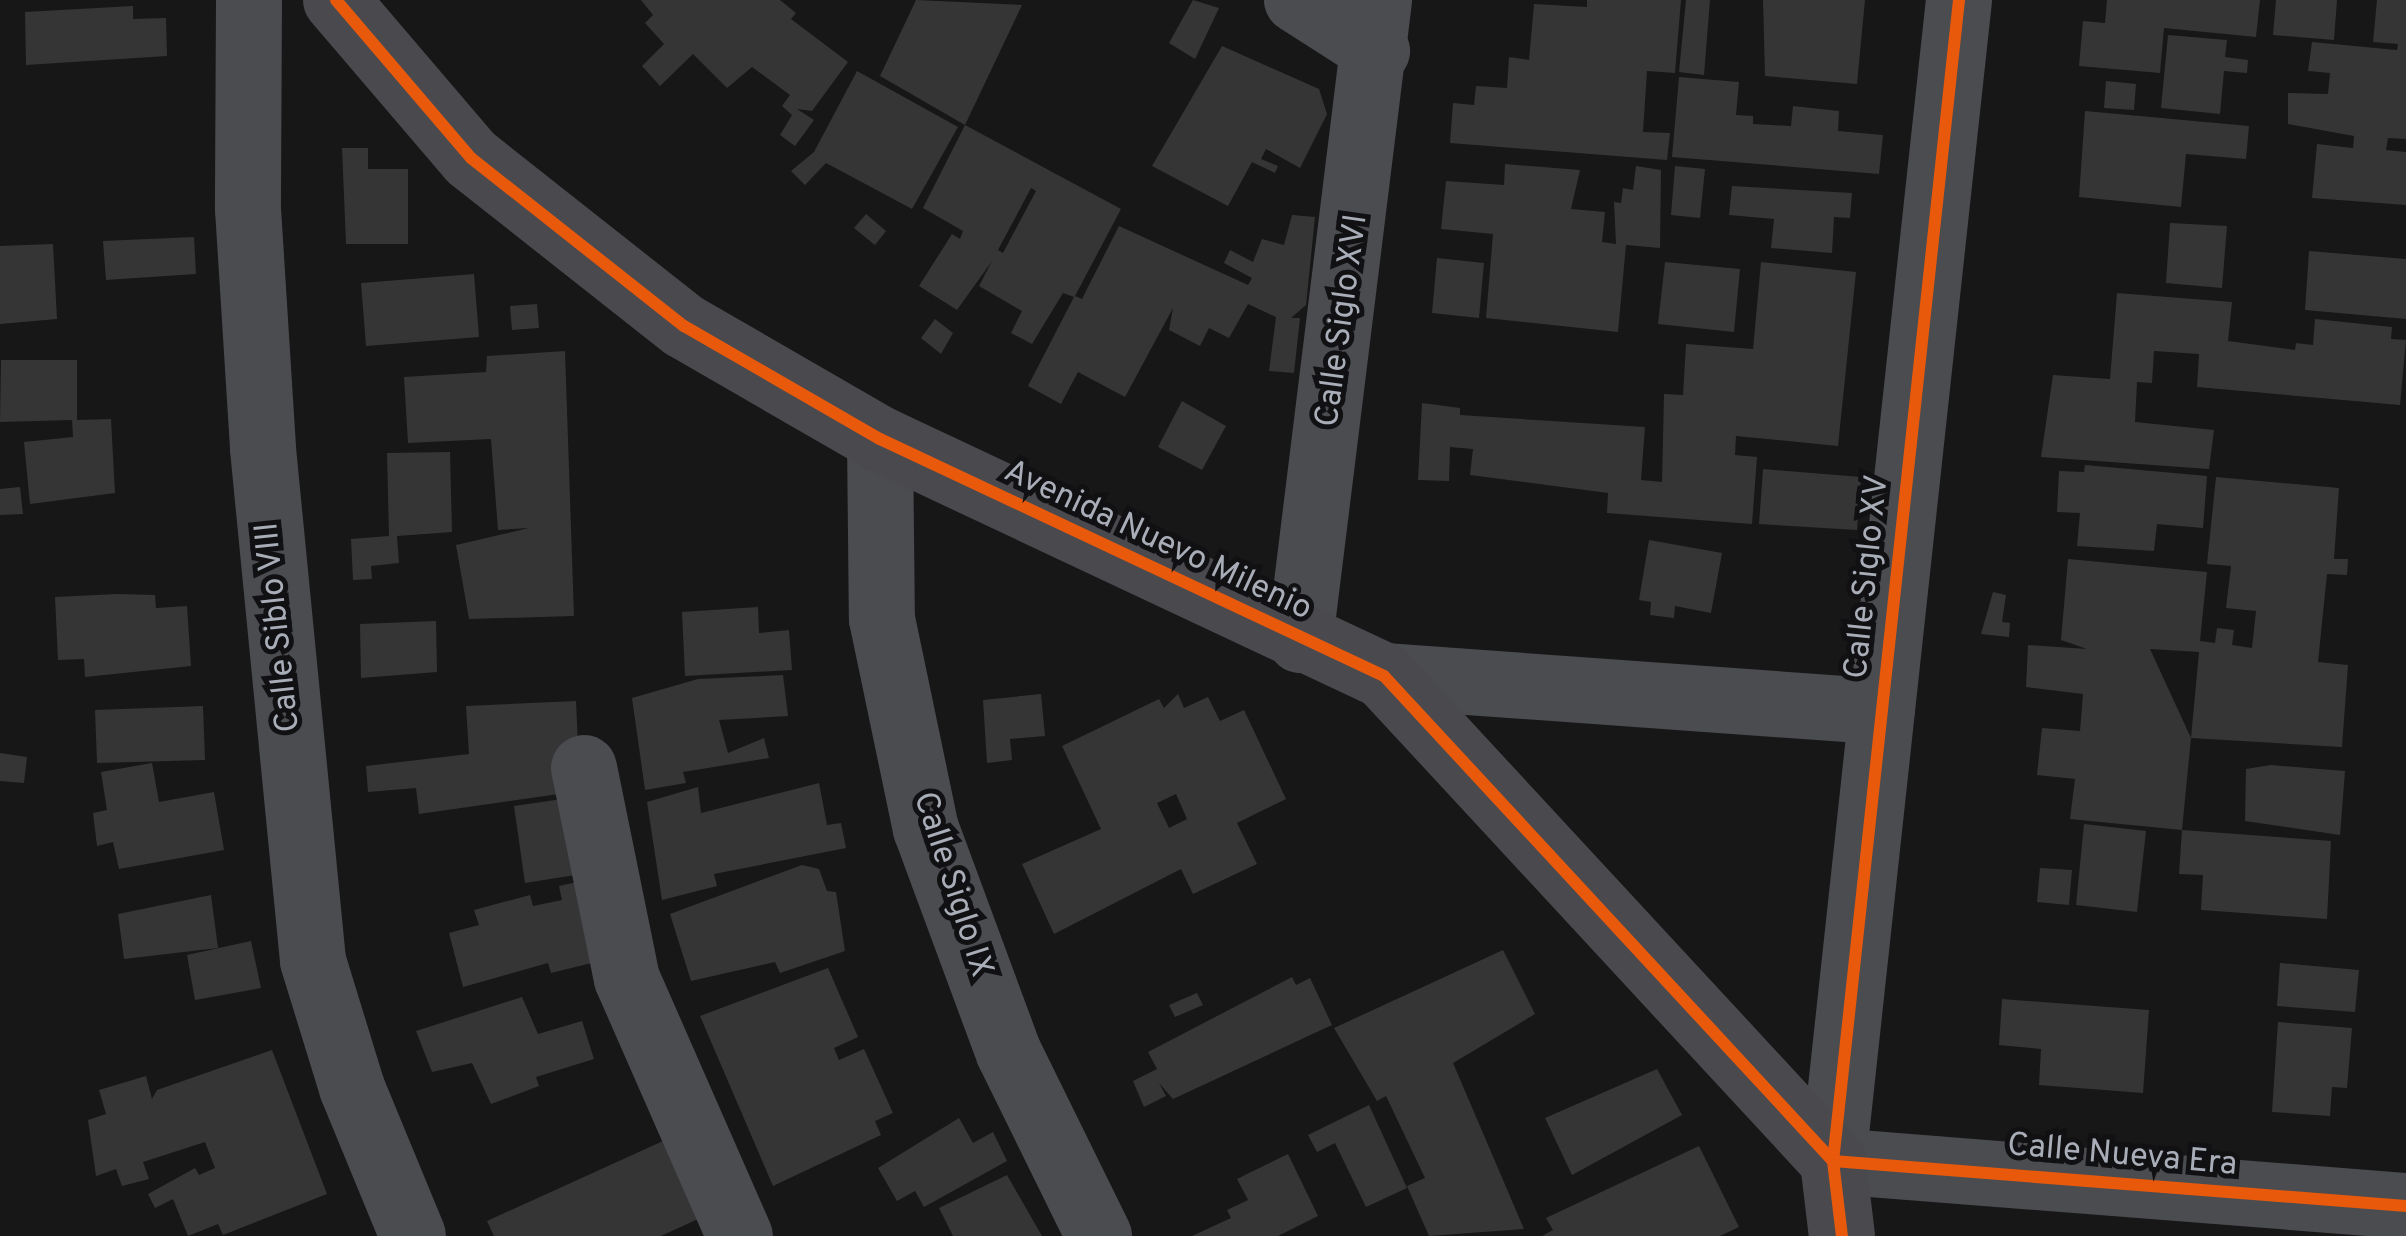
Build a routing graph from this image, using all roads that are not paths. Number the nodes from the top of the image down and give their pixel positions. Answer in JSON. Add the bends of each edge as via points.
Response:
{"nodes":[{"id":1,"x":249,"y":0,"type":"edge"},
{"id":2,"x":336,"y":0,"type":"edge"},
{"id":3,"x":1297,"y":0,"type":"edge"},
{"id":4,"x":1959,"y":0,"type":"edge"},
{"id":5,"x":1378,"y":26,"type":"edge"},
{"id":6,"x":880,"y":440,"type":"junction"},
{"id":7,"x":1300,"y":640,"type":"junction"},
{"id":8,"x":1384,"y":676,"type":"junction"},
{"id":9,"x":1882,"y":712,"type":"junction"},
{"id":10,"x":584,"y":768,"type":"dead end"},
{"id":11,"x":1833,"y":1161,"type":"junction"},
{"id":12,"x":2406,"y":1206,"type":"edge"},
{"id":13,"x":413,"y":1236,"type":"edge"},
{"id":14,"x":740,"y":1236,"type":"edge"},
{"id":15,"x":1099,"y":1236,"type":"edge"},
{"id":16,"x":1842,"y":1236,"type":"edge"}],
"edges":[{"from":1,"to":13,"type":"street","name":"Calle Siblo VIII","via":[[248,209],[263,449],[313,961],[352,1088]]},
{"from":2,"to":6,"type":"street","name":"Avenida Nuevo Milenio","via":[[471,158],[684,326]]},
{"from":3,"to":5,"type":"street"},
{"from":4,"to":9,"type":"street","name":"Calle Siglo XV"},
{"from":5,"to":7,"type":"street","name":"Calle Siglo XVI"},
{"from":6,"to":7,"type":"street","name":"Avenida Nuevo Milenio"},
{"from":6,"to":15,"type":"street","name":"Calle Siglo IX","via":[[882,620],[926,829],[1009,1053]]},
{"from":7,"to":8,"type":"street","name":"Avenida Nuevo Milenio"},
{"from":8,"to":9,"type":"street"},
{"from":8,"to":11,"type":"street","name":"Avenida Nuevo Milenio"},
{"from":9,"to":11,"type":"street","name":"Calle Siglo XV"},
{"from":10,"to":14,"type":"street","via":[[627,980]]},
{"from":11,"to":12,"type":"street","name":"Calle Nueva Era"},
{"from":11,"to":16,"type":"street"}]}
